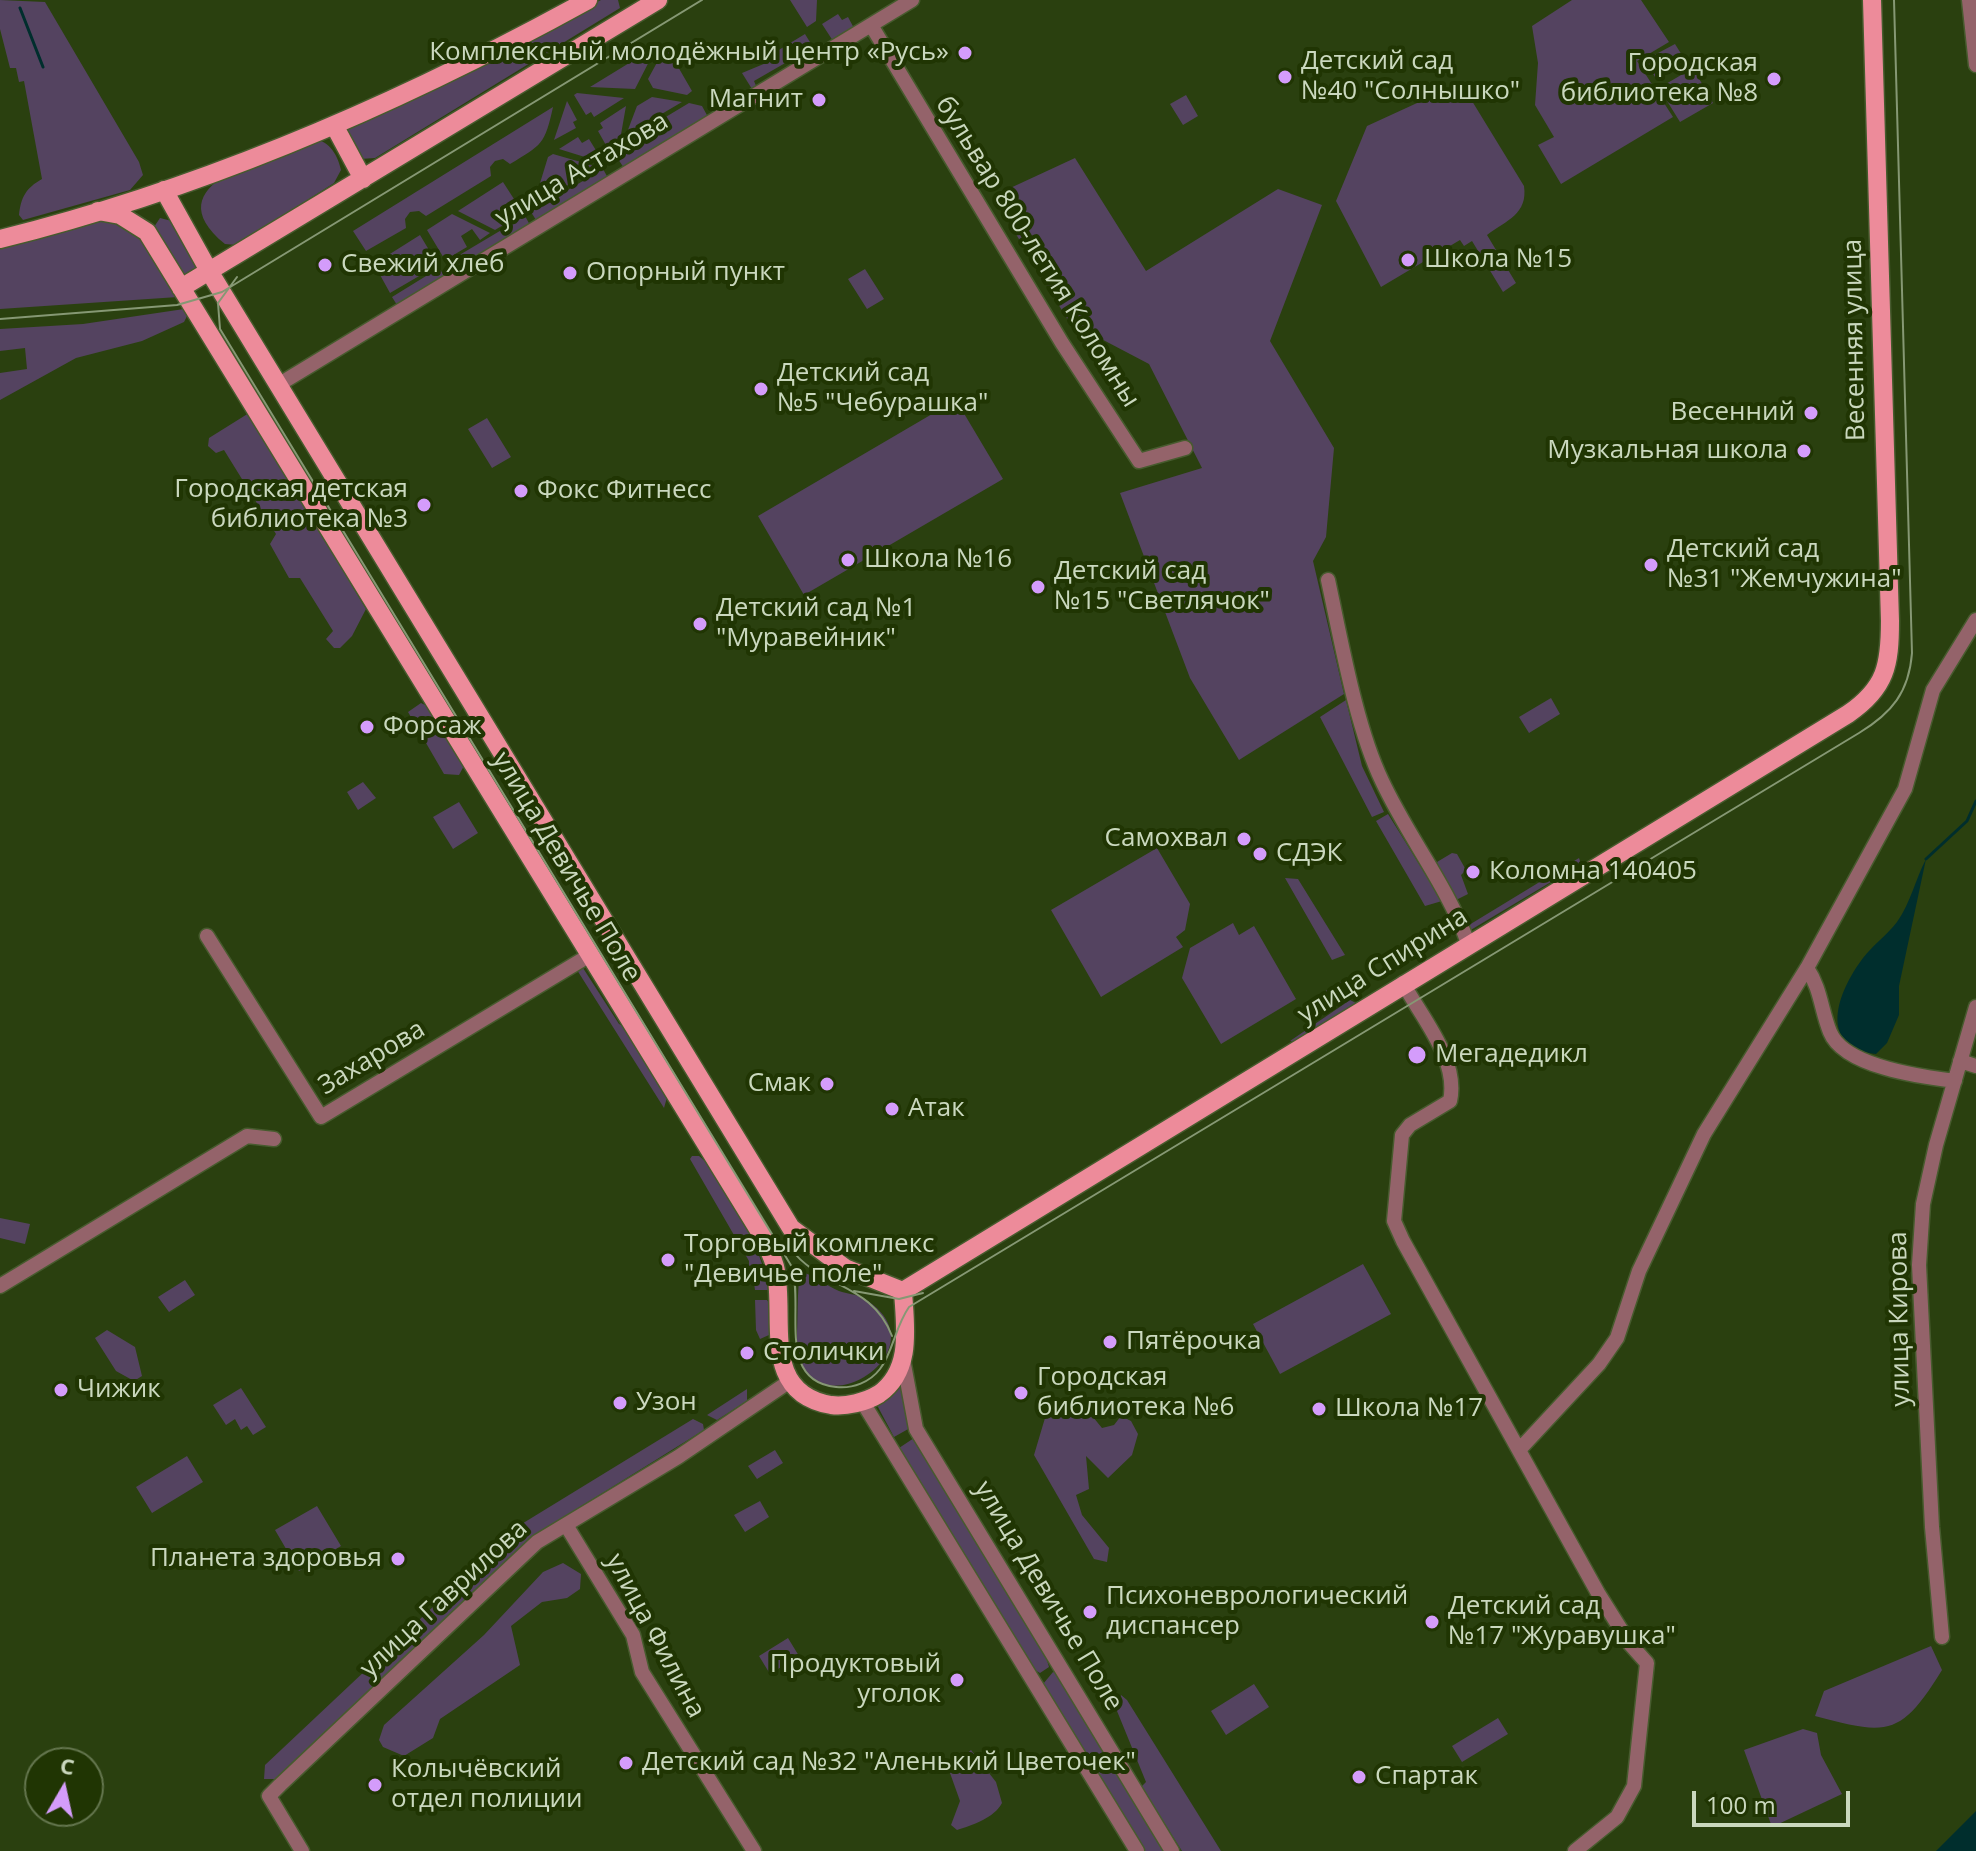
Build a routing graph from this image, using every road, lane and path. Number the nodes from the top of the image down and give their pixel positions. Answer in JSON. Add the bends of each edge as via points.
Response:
{"nodes":[{"id":1,"x":588,"y":0,"type":"edge"},
{"id":2,"x":658,"y":0,"type":"edge"},
{"id":3,"x":912,"y":0,"type":"edge"},
{"id":4,"x":1872,"y":0,"type":"edge"},
{"id":5,"x":1969,"y":0,"type":"edge"},
{"id":6,"x":631,"y":7,"type":"edge"},
{"id":7,"x":871,"y":25,"type":"junction"},
{"id":8,"x":1976,"y":65,"type":"edge"},
{"id":9,"x":334,"y":125,"type":"junction"},
{"id":10,"x":363,"y":179,"type":"junction"},
{"id":11,"x":158,"y":192,"type":"junction"},
{"id":12,"x":98,"y":211,"type":"junction"},
{"id":13,"x":147,"y":232,"type":"junction"},
{"id":14,"x":0,"y":239,"type":"edge"},
{"id":15,"x":213,"y":278,"type":"junction"},
{"id":16,"x":181,"y":288,"type":"junction"},
{"id":17,"x":278,"y":385,"type":"junction"},
{"id":18,"x":1185,"y":448,"type":"dead end"},
{"id":19,"x":1328,"y":580,"type":"dead end"},
{"id":20,"x":1976,"y":620,"type":"edge"},
{"id":21,"x":1882,"y":678,"type":"joint"},
{"id":22,"x":207,"y":936,"type":"dead end"},
{"id":23,"x":1468,"y":943,"type":"junction"},
{"id":24,"x":590,"y":955,"type":"junction"},
{"id":25,"x":1807,"y":968,"type":"junction"},
{"id":26,"x":1403,"y":983,"type":"junction"},
{"id":27,"x":1976,"y":1007,"type":"edge"},
{"id":28,"x":1960,"y":1061,"type":"junction"},
{"id":29,"x":1976,"y":1066,"type":"edge"},
{"id":30,"x":1955,"y":1081,"type":"junction"},
{"id":31,"x":274,"y":1139,"type":"dead end"},
{"id":32,"x":0,"y":1286,"type":"edge"},
{"id":33,"x":903,"y":1291,"type":"junction"},
{"id":34,"x":903,"y":1359,"type":"junction"},
{"id":35,"x":790,"y":1381,"type":"junction"},
{"id":36,"x":862,"y":1401,"type":"junction"},
{"id":37,"x":1520,"y":1449,"type":"junction"},
{"id":38,"x":566,"y":1525,"type":"junction"},
{"id":39,"x":1942,"y":1637,"type":"dead end"},
{"id":40,"x":1060,"y":1665,"type":"junction"},
{"id":41,"x":1035,"y":1679,"type":"junction"},
{"id":42,"x":302,"y":1851,"type":"edge"},
{"id":43,"x":754,"y":1851,"type":"edge"},
{"id":44,"x":1137,"y":1851,"type":"edge"},
{"id":45,"x":1172,"y":1851,"type":"edge"},
{"id":46,"x":1575,"y":1851,"type":"edge"}],
"edges":[{"from":1,"to":9,"type":"main road"},
{"from":2,"to":6,"type":"main road"},
{"from":3,"to":7,"type":"street","name":"улица Астахова"},
{"from":4,"to":21,"type":"main road","name":"Весенняя улица","via":[[1890,621]]},
{"from":5,"to":8,"type":"street"},
{"from":6,"to":10,"type":"main road"},
{"from":7,"to":17,"type":"street","name":"улица Астахова"},
{"from":7,"to":18,"type":"street","name":"бульвар 800-летия Коломны","via":[[1139,461]]},
{"from":9,"to":10,"type":"main road"},
{"from":9,"to":11,"type":"main road"},
{"from":10,"to":15,"type":"main road"},
{"from":11,"to":12,"type":"main road"},
{"from":11,"to":13,"type":"main road"},
{"from":11,"to":15,"type":"main road","name":"улица Девичье Поле"},
{"from":12,"to":13,"type":"main road","via":[[120,215]]},
{"from":12,"to":14,"type":"main road"},
{"from":13,"to":16,"type":"main road","name":"улица Девичье Поле"},
{"from":15,"to":16,"type":"main road"},
{"from":15,"to":17,"type":"main road","name":"улица Девичье Поле"},
{"from":16,"to":24,"type":"main road","name":"улица Девичье Поле"},
{"from":17,"to":33,"type":"main road","name":"улица Девичье Поле","via":[[791,1228],[845,1268]]},
{"from":19,"to":23,"type":"street","via":[[1371,758],[1455,907]]},
{"from":20,"to":25,"type":"street","via":[[1933,690],[1905,789]]},
{"from":21,"to":23,"type":"main road","name":"улица Спирина","via":[[1877,691],[1848,714]]},
{"from":22,"to":24,"type":"street","name":"Захарова","via":[[321,1117]]},
{"from":23,"to":26,"type":"main road","name":"улица Спирина"},
{"from":24,"to":35,"type":"main road","name":"улица Девичье Поле","via":[[763,1237],[776,1273],[780,1354]]},
{"from":25,"to":30,"type":"street","via":[[1820,987],[1832,1037],[1848,1052],[1885,1068]]},
{"from":25,"to":37,"type":"street","via":[[1704,1134],[1639,1271],[1617,1338]]},
{"from":26,"to":33,"type":"main road","name":"улица Спирина"},
{"from":26,"to":37,"type":"street","via":[[1449,1064],[1454,1083],[1450,1101],[1402,1135],[1394,1221]]},
{"from":27,"to":28,"type":"street","name":"улица Кирова"},
{"from":28,"to":29,"type":"street"},
{"from":28,"to":30,"type":"street","name":"улица Кирова"},
{"from":30,"to":39,"type":"street","name":"улица Кирова","via":[[1923,1204],[1919,1265]]},
{"from":31,"to":32,"type":"street","via":[[247,1136]]},
{"from":33,"to":34,"type":"main road","name":"улица Девичье Поле"},
{"from":34,"to":36,"type":"main road","via":[[892,1380]]},
{"from":34,"to":40,"type":"street","name":"улица Девичье Поле","via":[[916,1429]]},
{"from":35,"to":36,"type":"main road","via":[[824,1403]]},
{"from":35,"to":38,"type":"street","name":"улица Гаврилова"},
{"from":36,"to":41,"type":"street","name":"улица Девичье Поле"},
{"from":37,"to":46,"type":"street","via":[[1598,1593],[1647,1663],[1634,1786],[1617,1817]]},
{"from":38,"to":42,"type":"street","name":"улица Гаврилова","via":[[537,1542],[269,1796]]},
{"from":38,"to":43,"type":"street","name":"улица Филина","via":[[633,1635],[642,1672]]},
{"from":40,"to":41,"type":"street"},
{"from":40,"to":45,"type":"street","name":"улица Девичье Поле"},
{"from":41,"to":44,"type":"street","name":"улица Девичье Поле"}]}
